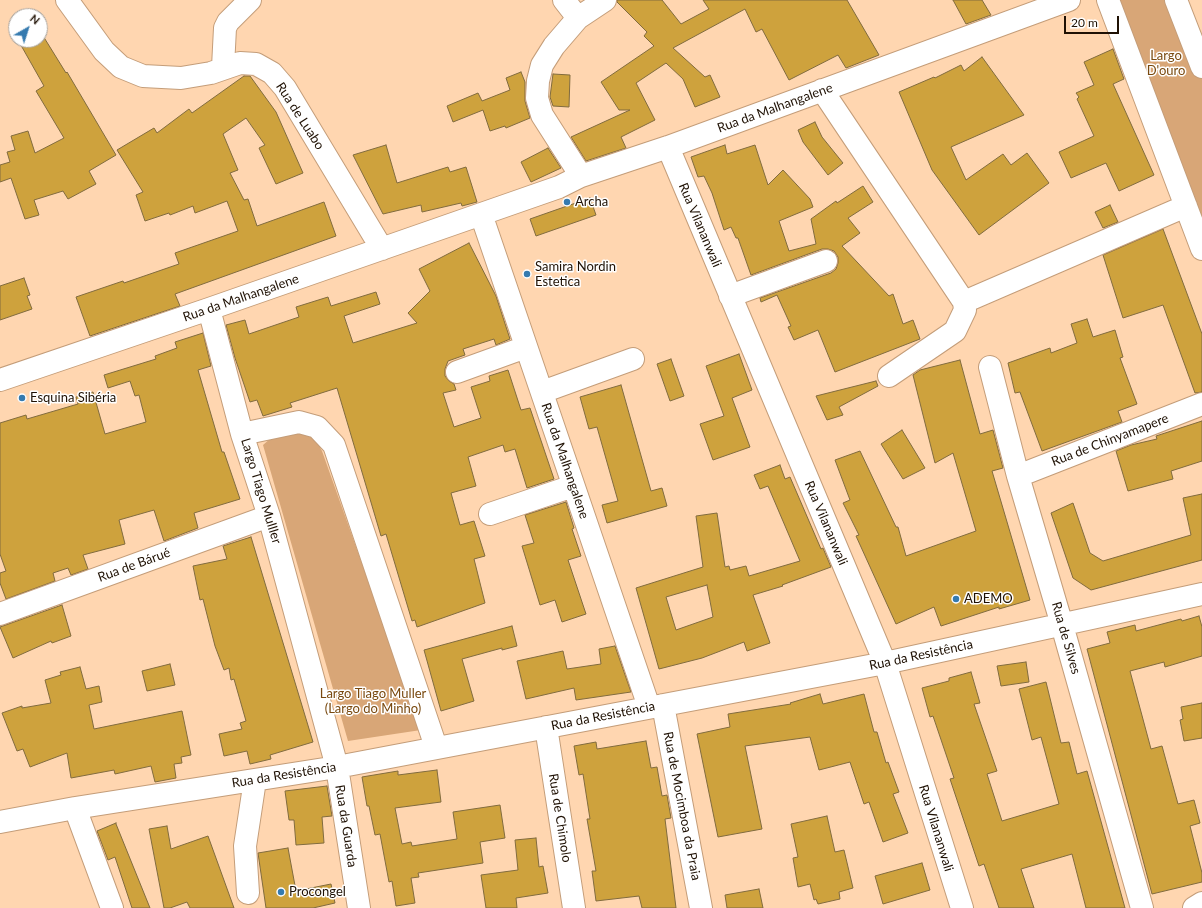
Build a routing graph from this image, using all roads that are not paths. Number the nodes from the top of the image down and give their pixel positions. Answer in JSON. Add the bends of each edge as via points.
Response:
{"nodes":[{"id":1,"x":67,"y":0,"type":"edge"},
{"id":2,"x":250,"y":0,"type":"edge"},
{"id":3,"x":564,"y":0,"type":"edge"},
{"id":4,"x":605,"y":0,"type":"edge"},
{"id":5,"x":1069,"y":0,"type":"edge"},
{"id":6,"x":1108,"y":0,"type":"edge"},
{"id":7,"x":1176,"y":0,"type":"edge"},
{"id":8,"x":578,"y":18,"type":"junction"},
{"id":9,"x":223,"y":67,"type":"junction"},
{"id":10,"x":1202,"y":67,"type":"edge"},
{"id":11,"x":822,"y":90,"type":"junction"},
{"id":12,"x":668,"y":147,"type":"junction"},
{"id":13,"x":582,"y":176,"type":"junction"},
{"id":14,"x":1186,"y":206,"type":"junction"},
{"id":15,"x":481,"y":214,"type":"junction"},
{"id":16,"x":382,"y":249,"type":"junction"},
{"id":17,"x":1202,"y":249,"type":"edge"},
{"id":18,"x":826,"y":261,"type":"dead end"},
{"id":19,"x":730,"y":296,"type":"junction"},
{"id":20,"x":964,"y":302,"type":"junction"},
{"id":21,"x":209,"y":309,"type":"junction"},
{"id":22,"x":526,"y":347,"type":"junction"},
{"id":23,"x":633,"y":359,"type":"dead end"},
{"id":24,"x":990,"y":367,"type":"dead end"},
{"id":25,"x":457,"y":372,"type":"dead end"},
{"id":26,"x":889,"y":376,"type":"dead end"},
{"id":27,"x":0,"y":380,"type":"edge"},
{"id":28,"x":542,"y":392,"type":"junction"},
{"id":29,"x":1202,"y":404,"type":"edge"},
{"id":30,"x":242,"y":434,"type":"junction"},
{"id":31,"x":1018,"y":476,"type":"junction"},
{"id":32,"x":574,"y":486,"type":"junction"},
{"id":33,"x":490,"y":514,"type":"dead end"},
{"id":34,"x":269,"y":516,"type":"junction"},
{"id":35,"x":1202,"y":594,"type":"edge"},
{"id":36,"x":0,"y":614,"type":"edge"},
{"id":37,"x":1062,"y":625,"type":"junction"},
{"id":38,"x":885,"y":663,"type":"junction"},
{"id":39,"x":656,"y":706,"type":"junction"},
{"id":40,"x":546,"y":727,"type":"junction"},
{"id":41,"x":436,"y":747,"type":"junction"},
{"id":42,"x":337,"y":767,"type":"junction"},
{"id":43,"x":255,"y":780,"type":"junction"},
{"id":44,"x":75,"y":808,"type":"junction"},
{"id":45,"x":2,"y":817,"type":"edge"},
{"id":46,"x":248,"y":893,"type":"dead end"},
{"id":47,"x":1202,"y":903,"type":"edge"},
{"id":48,"x":112,"y":908,"type":"edge"},
{"id":49,"x":359,"y":908,"type":"edge"},
{"id":50,"x":574,"y":908,"type":"edge"},
{"id":51,"x":701,"y":908,"type":"edge"},
{"id":52,"x":962,"y":908,"type":"edge"},
{"id":53,"x":1142,"y":908,"type":"edge"},
{"id":54,"x":1194,"y":908,"type":"edge"}],
"edges":[{"from":1,"to":9,"type":"street","name":"Rua de Luabo","via":[[104,51],[121,67],[143,76],[181,78],[211,73]]},
{"from":2,"to":9,"type":"street","via":[[225,28]]},
{"from":3,"to":8,"type":"street"},
{"from":4,"to":8,"type":"street"},
{"from":5,"to":11,"type":"street","name":"Rua da Malhangalene"},
{"from":6,"to":14,"type":"street"},
{"from":7,"to":10,"type":"street"},
{"from":8,"to":13,"type":"street","via":[[554,46],[542,65],[538,81],[538,98],[542,115]]},
{"from":9,"to":16,"type":"street","name":"Rua de Luabo","via":[[240,63],[256,64],[272,72],[285,88]]},
{"from":11,"to":12,"type":"street","name":"Rua da Malhangalene"},
{"from":11,"to":20,"type":"street"},
{"from":12,"to":13,"type":"street","name":"Rua da Malhangalene"},
{"from":12,"to":19,"type":"street","name":"Rua Vilananwali"},
{"from":13,"to":15,"type":"street","name":"Rua da Malhangalene","via":[[559,187]]},
{"from":14,"to":17,"type":"street"},
{"from":14,"to":20,"type":"street"},
{"from":15,"to":16,"type":"street","name":"Rua da Malhangalene"},
{"from":15,"to":22,"type":"street","name":"Rua da Malhangalene"},
{"from":16,"to":21,"type":"street","name":"Rua da Malhangalene"},
{"from":18,"to":19,"type":"street"},
{"from":19,"to":38,"type":"street","name":"Rua Vilananwali"},
{"from":20,"to":26,"type":"street","via":[[965,310],[955,331]]},
{"from":21,"to":27,"type":"street","name":"Rua da Malhangalene"},
{"from":21,"to":30,"type":"street"},
{"from":22,"to":25,"type":"street"},
{"from":22,"to":28,"type":"street","name":"Rua da Malhangalene"},
{"from":23,"to":28,"type":"street"},
{"from":24,"to":31,"type":"street","name":"Rua de Silves"},
{"from":28,"to":32,"type":"street","name":"Rua da Malhangalene"},
{"from":29,"to":31,"type":"street","name":"Rua de Chinyamapere"},
{"from":30,"to":34,"type":"street","name":"Largo Tiago Mulller"},
{"from":30,"to":41,"type":"street","name":"Largo Tiago Mulller","via":[[299,422],[317,427],[334,445]]},
{"from":31,"to":37,"type":"street","name":"Rua de Silves"},
{"from":32,"to":33,"type":"street"},
{"from":32,"to":39,"type":"street","name":"Rua da Malhangalene"},
{"from":34,"to":36,"type":"street","name":"Rua de Bárué"},
{"from":34,"to":42,"type":"street","name":"Largo Tiago Mulller"},
{"from":35,"to":37,"type":"street","name":"Rua da Resistência"},
{"from":37,"to":38,"type":"street","name":"Rua da Resistência"},
{"from":37,"to":53,"type":"street","name":"Rua de Silves"},
{"from":38,"to":39,"type":"street","name":"Rua da Resistência"},
{"from":38,"to":52,"type":"street","name":"Rua Vilananwali"},
{"from":39,"to":40,"type":"street","name":"Rua da Resistência"},
{"from":39,"to":51,"type":"street","name":"Rua de Mocimboa da Praia"},
{"from":40,"to":41,"type":"street","name":"Rua da Resistência"},
{"from":40,"to":50,"type":"street","name":"Rua de Chimolo"},
{"from":41,"to":42,"type":"street","name":"Rua da Resistência"},
{"from":42,"to":43,"type":"street","name":"Rua da Resistência"},
{"from":42,"to":49,"type":"street","name":"Rua da Guarda"},
{"from":43,"to":44,"type":"street","name":"Rua da Resistência"},
{"from":43,"to":46,"type":"street","via":[[245,846]]},
{"from":44,"to":45,"type":"street","name":"Rua da Resistência"},
{"from":44,"to":48,"type":"street"},
{"from":47,"to":54,"type":"street"}]}
